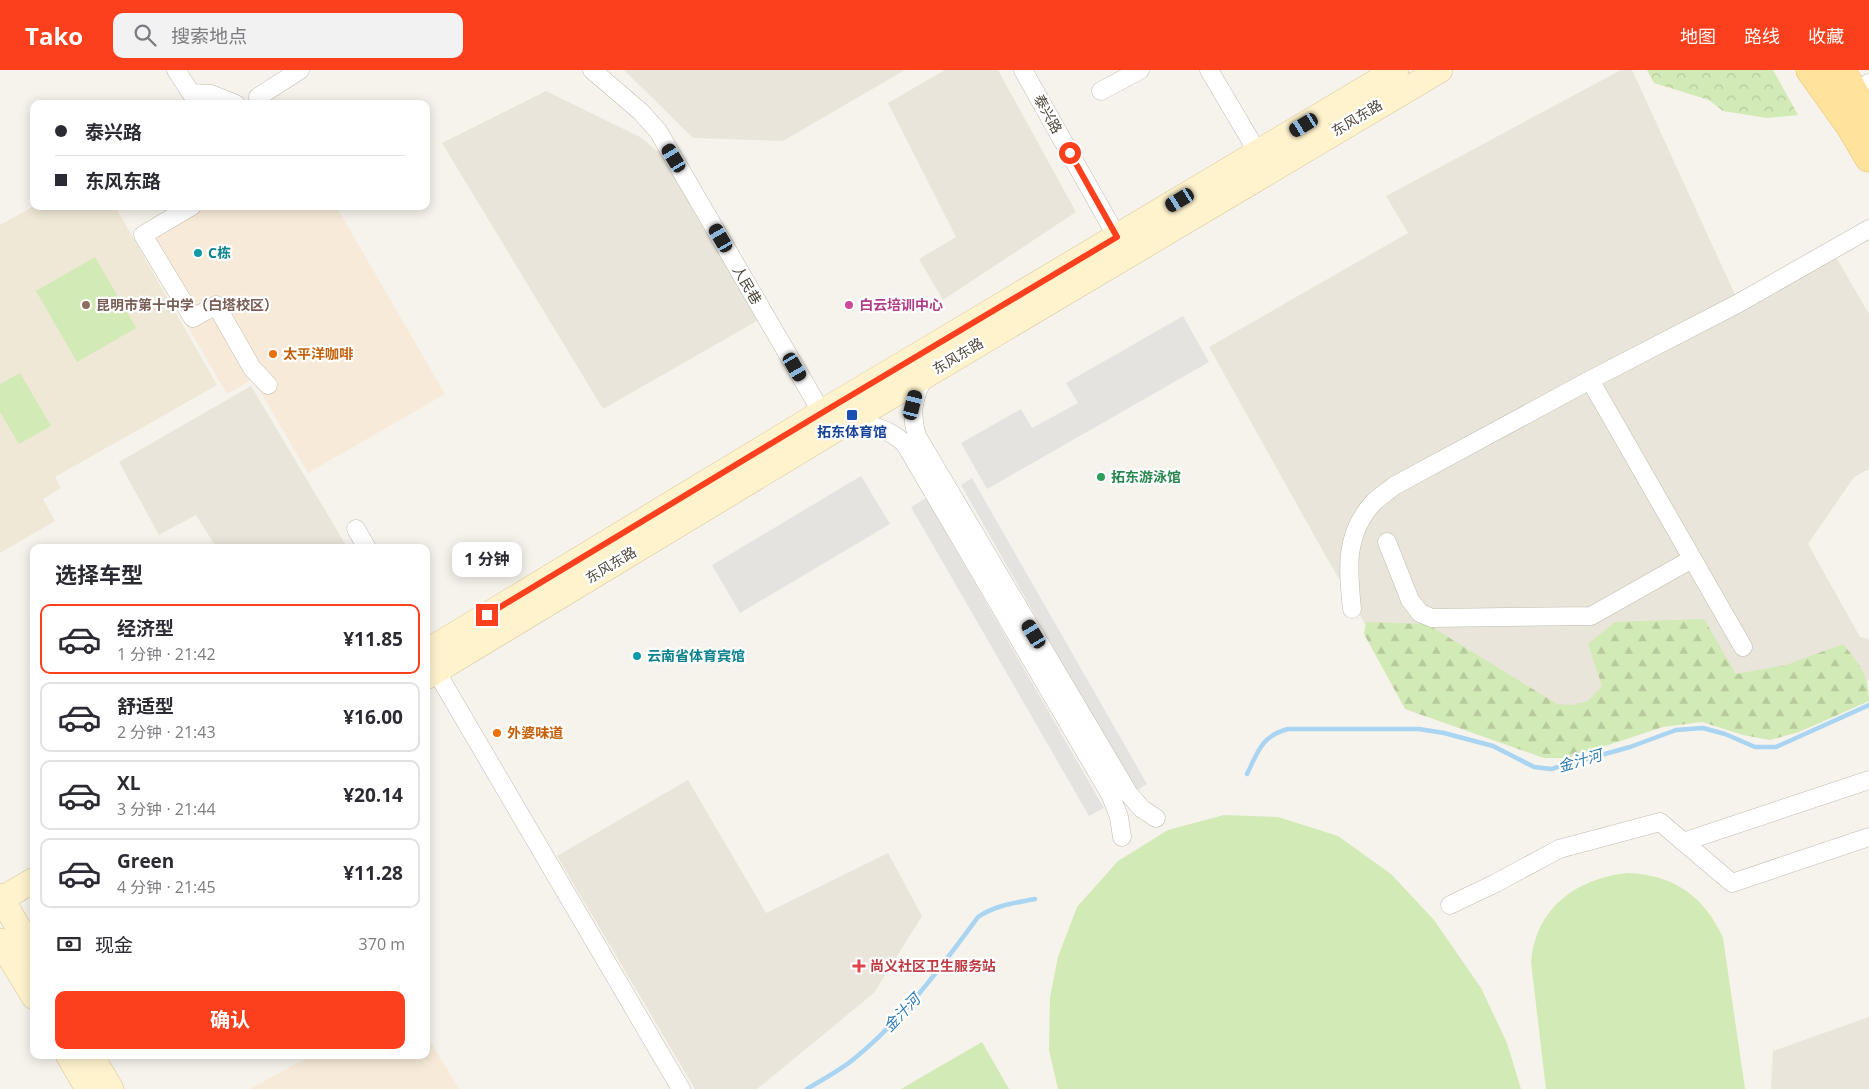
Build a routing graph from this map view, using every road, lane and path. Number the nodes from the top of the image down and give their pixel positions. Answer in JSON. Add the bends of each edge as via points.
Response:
{"nodes":[{"id":1,"x":176,"y":70,"type":"edge"},
{"id":2,"x":300,"y":70,"type":"edge"},
{"id":3,"x":592,"y":70,"type":"edge"},
{"id":4,"x":1023,"y":70,"type":"edge"},
{"id":5,"x":1140,"y":70,"type":"edge"},
{"id":6,"x":1209,"y":70,"type":"edge"},
{"id":7,"x":1396,"y":70,"type":"edge"},
{"id":8,"x":1440,"y":70,"type":"edge"},
{"id":9,"x":1810,"y":70,"type":"edge"},
{"id":10,"x":1854,"y":82,"type":"edge"},
{"id":11,"x":1102,"y":91,"type":"dead end"},
{"id":12,"x":226,"y":100,"type":"edge"},
{"id":13,"x":258,"y":100,"type":"edge"},
{"id":14,"x":1869,"y":118,"type":"edge"},
{"id":15,"x":1258,"y":153,"type":"junction"},
{"id":16,"x":1869,"y":158,"type":"edge"},
{"id":17,"x":185,"y":210,"type":"edge"},
{"id":18,"x":1869,"y":229,"type":"edge"},
{"id":19,"x":1117,"y":237,"type":"junction"},
{"id":20,"x":927,"y":375,"type":"junction"},
{"id":21,"x":1590,"y":380,"type":"junction"},
{"id":22,"x":268,"y":385,"type":"dead end"},
{"id":23,"x":821,"y":426,"type":"junction"},
{"id":24,"x":356,"y":528,"type":"dead end"},
{"id":25,"x":1387,"y":542,"type":"dead end"},
{"id":26,"x":365,"y":544,"type":"edge"},
{"id":27,"x":1692,"y":559,"type":"junction"},
{"id":28,"x":1352,"y":609,"type":"dead end"},
{"id":29,"x":1743,"y":647,"type":"dead end"},
{"id":30,"x":430,"y":658,"type":"edge"},
{"id":31,"x":430,"y":661,"type":"edge"},
{"id":32,"x":1869,"y":780,"type":"edge"},
{"id":33,"x":1156,"y":818,"type":"dead end"},
{"id":34,"x":1122,"y":837,"type":"dead end"},
{"id":35,"x":1869,"y":838,"type":"edge"},
{"id":36,"x":1682,"y":842,"type":"junction"},
{"id":37,"x":30,"y":882,"type":"edge"},
{"id":38,"x":1,"y":898,"type":"edge"},
{"id":39,"x":1450,"y":905,"type":"dead end"},
{"id":40,"x":12,"y":927,"type":"edge"},
{"id":41,"x":30,"y":949,"type":"edge"},
{"id":42,"x":30,"y":984,"type":"edge"},
{"id":43,"x":70,"y":1059,"type":"edge"},
{"id":44,"x":93,"y":1059,"type":"edge"},
{"id":45,"x":88,"y":1089,"type":"edge"},
{"id":46,"x":111,"y":1089,"type":"edge"},
{"id":47,"x":681,"y":1089,"type":"edge"}],
"edges":[{"from":1,"to":12,"type":"street","via":[[191,93],[211,94]]},
{"from":2,"to":13,"type":"street"},
{"from":3,"to":23,"type":"street","name":"人民巷","via":[[658,131]]},
{"from":4,"to":19,"type":"street","name":"泰兴路"},
{"from":5,"to":11,"type":"street"},
{"from":6,"to":15,"type":"street"},
{"from":7,"to":15,"type":"main road","name":"东风东路"},
{"from":8,"to":20,"type":"main road","name":"东风东路"},
{"from":9,"to":16,"type":"main road"},
{"from":10,"to":14,"type":"main road"},
{"from":15,"to":19,"type":"main road","name":"东风东路"},
{"from":17,"to":22,"type":"street","via":[[143,235],[193,318],[216,305],[252,368]]},
{"from":18,"to":21,"type":"street","via":[[1737,304]]},
{"from":19,"to":23,"type":"main road","name":"东风东路"},
{"from":20,"to":23,"type":"main road","name":"东风东路"},
{"from":20,"to":33,"type":"street","via":[[913,405],[917,436],[1128,794]]},
{"from":21,"to":27,"type":"street"},
{"from":21,"to":28,"type":"street","via":[[1394,486],[1373,502],[1361,519],[1351,544],[1348,564]]},
{"from":23,"to":30,"type":"main road","name":"东风东路"},
{"from":23,"to":34,"type":"street","via":[[875,427],[896,436],[904,444],[1111,796]]},
{"from":24,"to":26,"type":"street"},
{"from":25,"to":27,"type":"street","via":[[1410,600],[1420,613],[1432,618],[1591,616]]},
{"from":27,"to":29,"type":"street"},
{"from":31,"to":47,"type":"street"},
{"from":32,"to":36,"type":"street"},
{"from":35,"to":36,"type":"street","via":[[1732,883]]},
{"from":36,"to":39,"type":"street","via":[[1660,822],[1559,849]]},
{"from":37,"to":38,"type":"main road"},
{"from":38,"to":40,"type":"main road"},
{"from":40,"to":41,"type":"main road"},
{"from":40,"to":42,"type":"main road"},
{"from":43,"to":45,"type":"main road"},
{"from":44,"to":46,"type":"main road"}]}
